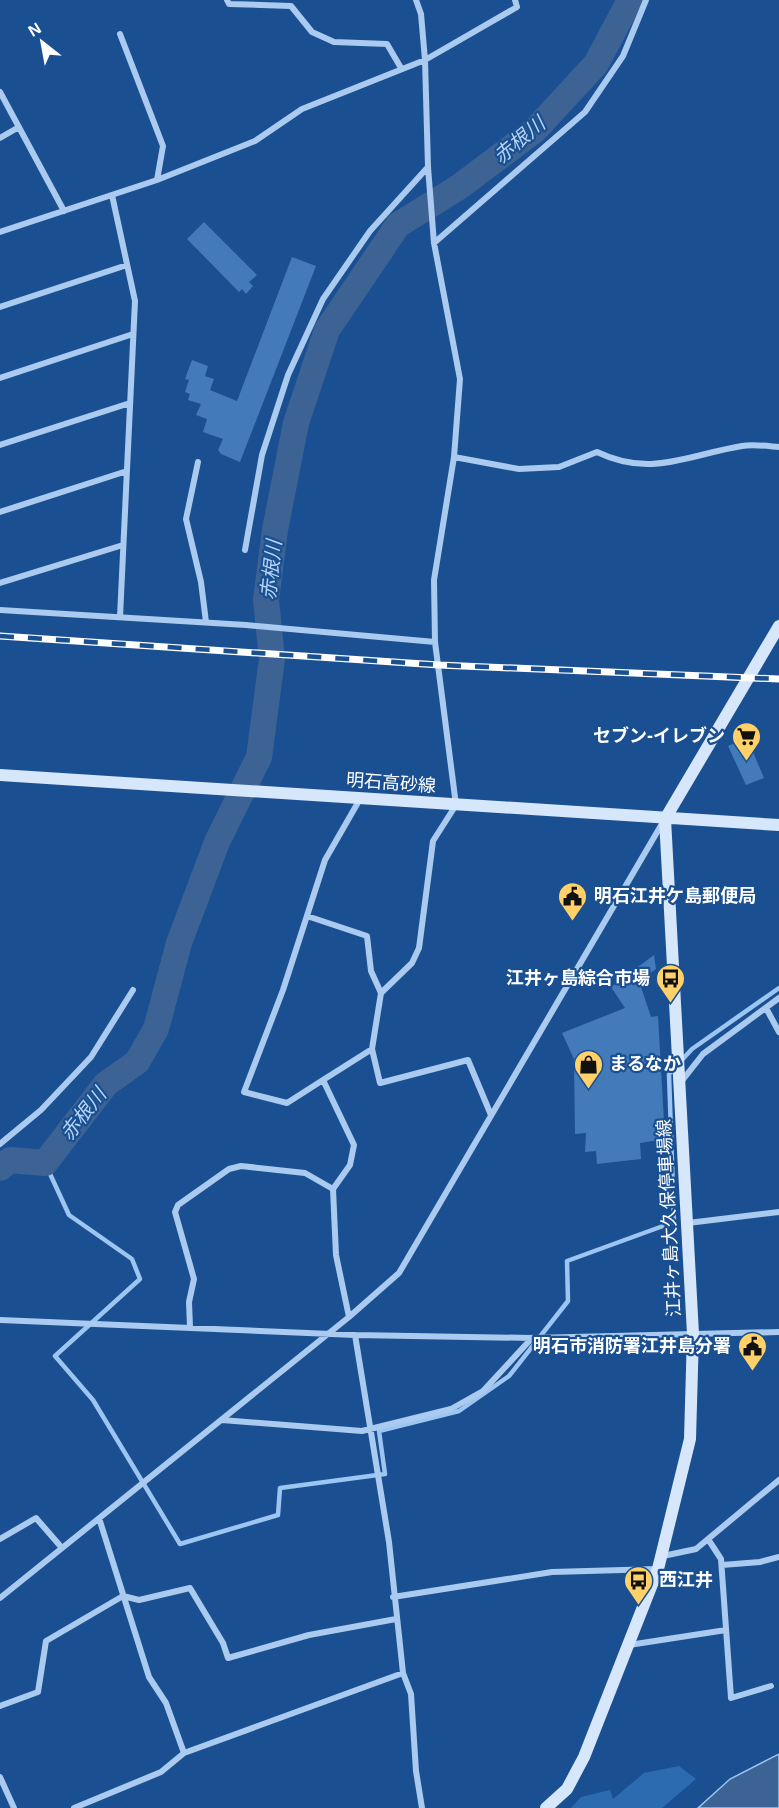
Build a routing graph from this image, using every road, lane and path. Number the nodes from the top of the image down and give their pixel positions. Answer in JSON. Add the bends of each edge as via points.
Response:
{"nodes":[{"id":1,"x":227,"y":0,"type":"edge"},
{"id":2,"x":416,"y":0,"type":"edge"},
{"id":3,"x":515,"y":0,"type":"edge"},
{"id":4,"x":646,"y":0,"type":"edge"},
{"id":5,"x":120,"y":34,"type":"dead end"},
{"id":6,"x":425,"y":60,"type":"junction"},
{"id":7,"x":401,"y":68,"type":"junction"},
{"id":8,"x":0,"y":93,"type":"edge"},
{"id":9,"x":19,"y":127,"type":"junction"},
{"id":10,"x":0,"y":138,"type":"edge"},
{"id":11,"x":428,"y":167,"type":"junction"},
{"id":12,"x":157,"y":180,"type":"junction"},
{"id":13,"x":112,"y":195,"type":"junction"},
{"id":14,"x":64,"y":211,"type":"junction"},
{"id":15,"x":0,"y":232,"type":"edge"},
{"id":16,"x":434,"y":243,"type":"junction"},
{"id":17,"x":127,"y":265,"type":"junction"},
{"id":18,"x":0,"y":307,"type":"edge"},
{"id":19,"x":133,"y":334,"type":"junction"},
{"id":20,"x":0,"y":378,"type":"edge"},
{"id":21,"x":130,"y":403,"type":"junction"},
{"id":22,"x":0,"y":445,"type":"edge"},
{"id":23,"x":779,"y":447,"type":"edge"},
{"id":24,"x":454,"y":457,"type":"junction"},
{"id":25,"x":198,"y":462,"type":"dead end"},
{"id":26,"x":127,"y":471,"type":"junction"},
{"id":27,"x":0,"y":512,"type":"edge"},
{"id":28,"x":123,"y":545,"type":"junction"},
{"id":29,"x":245,"y":550,"type":"dead end"},
{"id":30,"x":0,"y":583,"type":"edge"},
{"id":31,"x":0,"y":610,"type":"edge"},
{"id":32,"x":120,"y":617,"type":"junction"},
{"id":33,"x":206,"y":622,"type":"junction"},
{"id":34,"x":779,"y":626,"type":"edge"},
{"id":35,"x":435,"y":642,"type":"junction"},
{"id":36,"x":0,"y":775,"type":"edge"},
{"id":37,"x":360,"y":799,"type":"junction"},
{"id":38,"x":456,"y":806,"type":"junction"},
{"id":39,"x":665,"y":819,"type":"junction"},
{"id":40,"x":779,"y":825,"type":"edge"},
{"id":41,"x":307,"y":916,"type":"junction"},
{"id":42,"x":133,"y":990,"type":"dead end"},
{"id":43,"x":381,"y":993,"type":"junction"},
{"id":44,"x":779,"y":998,"type":"edge"},
{"id":45,"x":766,"y":1008,"type":"junction"},
{"id":46,"x":779,"y":1032,"type":"edge"},
{"id":47,"x":372,"y":1049,"type":"junction"},
{"id":48,"x":322,"y":1080,"type":"junction"},
{"id":49,"x":679,"y":1085,"type":"junction"},
{"id":50,"x":491,"y":1115,"type":"junction"},
{"id":51,"x":0,"y":1144,"type":"edge"},
{"id":52,"x":333,"y":1189,"type":"junction"},
{"id":53,"x":779,"y":1212,"type":"edge"},
{"id":54,"x":687,"y":1224,"type":"junction"},
{"id":55,"x":349,"y":1317,"type":"junction"},
{"id":56,"x":0,"y":1320,"type":"edge"},
{"id":57,"x":190,"y":1327,"type":"junction"},
{"id":58,"x":330,"y":1332,"type":"junction"},
{"id":59,"x":779,"y":1332,"type":"edge"},
{"id":60,"x":693,"y":1334,"type":"junction"},
{"id":61,"x":355,"y":1335,"type":"junction"},
{"id":62,"x":532,"y":1338,"type":"junction"},
{"id":63,"x":221,"y":1420,"type":"junction"},
{"id":64,"x":372,"y":1430,"type":"junction"},
{"id":65,"x":779,"y":1480,"type":"edge"},
{"id":66,"x":99,"y":1518,"type":"junction"},
{"id":67,"x":0,"y":1539,"type":"edge"},
{"id":68,"x":708,"y":1539,"type":"junction"},
{"id":69,"x":62,"y":1548,"type":"junction"},
{"id":70,"x":663,"y":1556,"type":"junction"},
{"id":71,"x":779,"y":1557,"type":"edge"},
{"id":72,"x":722,"y":1565,"type":"junction"},
{"id":73,"x":658,"y":1569,"type":"junction"},
{"id":74,"x":123,"y":1596,"type":"junction"},
{"id":75,"x":393,"y":1597,"type":"junction"},
{"id":76,"x":0,"y":1598,"type":"edge"},
{"id":77,"x":396,"y":1619,"type":"junction"},
{"id":78,"x":726,"y":1630,"type":"junction"},
{"id":79,"x":628,"y":1645,"type":"junction"},
{"id":80,"x":403,"y":1673,"type":"junction"},
{"id":81,"x":771,"y":1686,"type":"dead end"},
{"id":82,"x":0,"y":1706,"type":"edge"},
{"id":83,"x":184,"y":1752,"type":"junction"},
{"id":84,"x":0,"y":1777,"type":"edge"},
{"id":85,"x":14,"y":1808,"type":"edge"},
{"id":86,"x":74,"y":1808,"type":"edge"},
{"id":87,"x":422,"y":1808,"type":"edge"},
{"id":88,"x":546,"y":1808,"type":"edge"}],
"edges":[{"from":1,"to":7,"type":"street","via":[[229,4],[291,6],[312,32],[333,42],[387,44]]},
{"from":2,"to":6,"type":"street","via":[[422,14]]},
{"from":3,"to":6,"type":"street","via":[[517,7]]},
{"from":4,"to":16,"type":"street","via":[[623,56],[585,111]]},
{"from":5,"to":12,"type":"street","via":[[163,146]]},
{"from":6,"to":7,"type":"street"},
{"from":6,"to":11,"type":"street"},
{"from":7,"to":12,"type":"street","via":[[302,109],[255,141]]},
{"from":8,"to":9,"type":"street"},
{"from":9,"to":10,"type":"street"},
{"from":9,"to":14,"type":"street"},
{"from":11,"to":16,"type":"street"},
{"from":11,"to":29,"type":"street","via":[[370,231],[323,299],[288,375],[262,455]]},
{"from":12,"to":13,"type":"street"},
{"from":13,"to":14,"type":"street"},
{"from":13,"to":17,"type":"street"},
{"from":14,"to":15,"type":"street"},
{"from":16,"to":24,"type":"street","via":[[460,379]]},
{"from":17,"to":18,"type":"street"},
{"from":17,"to":19,"type":"street","via":[[135,301]]},
{"from":19,"to":20,"type":"street"},
{"from":19,"to":21,"type":"street"},
{"from":21,"to":22,"type":"street"},
{"from":21,"to":26,"type":"street"},
{"from":23,"to":24,"type":"street","via":[[744,445],[649,466],[619,463],[597,452],[559,467],[519,469]]},
{"from":24,"to":35,"type":"street","via":[[434,580]]},
{"from":25,"to":33,"type":"street","via":[[186,519]]},
{"from":26,"to":27,"type":"street"},
{"from":26,"to":28,"type":"street"},
{"from":28,"to":30,"type":"street"},
{"from":28,"to":32,"type":"street"},
{"from":31,"to":32,"type":"street"},
{"from":32,"to":33,"type":"street"},
{"from":33,"to":35,"type":"street"},
{"from":34,"to":39,"type":"main road"},
{"from":35,"to":38,"type":"street"},
{"from":36,"to":37,"type":"main road","name":"明石高砂線"},
{"from":37,"to":38,"type":"main road","name":"明石高砂線"},
{"from":37,"to":41,"type":"street","via":[[325,860]]},
{"from":38,"to":39,"type":"main road","name":"明石高砂線"},
{"from":38,"to":43,"type":"street","via":[[433,841],[419,948],[412,963]]},
{"from":39,"to":40,"type":"main road","name":"明石高砂線"},
{"from":39,"to":49,"type":"main road","name":"江井ヶ島大久保停車場線"},
{"from":39,"to":50,"type":"street"},
{"from":41,"to":43,"type":"street","via":[[368,936],[371,971]]},
{"from":41,"to":48,"type":"street","via":[[244,1092],[287,1103]]},
{"from":42,"to":51,"type":"street","via":[[91,1057],[41,1110]]},
{"from":43,"to":47,"type":"street"},
{"from":44,"to":45,"type":"street"},
{"from":45,"to":46,"type":"street"},
{"from":45,"to":49,"type":"street","via":[[703,1054]]},
{"from":47,"to":48,"type":"street"},
{"from":47,"to":50,"type":"street","via":[[380,1083],[468,1060]]},
{"from":48,"to":52,"type":"street","via":[[354,1145],[350,1165]]},
{"from":49,"to":54,"type":"main road","name":"江井ヶ島大久保停車場線"},
{"from":50,"to":55,"type":"street","via":[[399,1273]]},
{"from":52,"to":55,"type":"street","via":[[336,1255]]},
{"from":52,"to":57,"type":"street","via":[[305,1173],[241,1166],[229,1169],[178,1205],[175,1212],[195,1279],[189,1302]]},
{"from":53,"to":54,"type":"street"},
{"from":54,"to":60,"type":"main road","name":"江井ヶ島大久保停車場線"},
{"from":55,"to":58,"type":"street"},
{"from":56,"to":57,"type":"street"},
{"from":57,"to":58,"type":"street"},
{"from":58,"to":61,"type":"street"},
{"from":58,"to":63,"type":"street"},
{"from":59,"to":60,"type":"street"},
{"from":60,"to":62,"type":"street"},
{"from":60,"to":70,"type":"main road","name":"江井ヶ島大久保停車場線","via":[[690,1439]]},
{"from":61,"to":62,"type":"street"},
{"from":61,"to":64,"type":"street"},
{"from":62,"to":64,"type":"street","via":[[483,1391],[451,1408]]},
{"from":63,"to":64,"type":"street"},
{"from":63,"to":66,"type":"street"},
{"from":64,"to":75,"type":"street"},
{"from":65,"to":68,"type":"street"},
{"from":66,"to":69,"type":"street"},
{"from":66,"to":74,"type":"street"},
{"from":67,"to":69,"type":"street","via":[[36,1518]]},
{"from":68,"to":70,"type":"street","via":[[696,1549]]},
{"from":68,"to":72,"type":"street"},
{"from":69,"to":76,"type":"street"},
{"from":70,"to":73,"type":"main road","name":"江井ヶ島大久保停車場線"},
{"from":71,"to":72,"type":"street"},
{"from":72,"to":78,"type":"street"},
{"from":73,"to":75,"type":"street","via":[[552,1572]]},
{"from":73,"to":79,"type":"main road","name":"江井ヶ島大久保停車場線"},
{"from":74,"to":77,"type":"street","via":[[139,1600],[190,1588],[228,1658],[309,1635]]},
{"from":74,"to":82,"type":"street","via":[[46,1641],[38,1692]]},
{"from":74,"to":83,"type":"street","via":[[149,1677],[166,1703]]},
{"from":75,"to":77,"type":"street"},
{"from":77,"to":80,"type":"street"},
{"from":78,"to":79,"type":"street"},
{"from":78,"to":81,"type":"street","via":[[731,1698]]},
{"from":79,"to":88,"type":"main road","name":"江井ヶ島大久保停車場線","via":[[584,1757],[567,1789]]},
{"from":80,"to":83,"type":"street"},
{"from":80,"to":87,"type":"street","via":[[411,1694]]},
{"from":83,"to":86,"type":"street","via":[[161,1772]]},
{"from":84,"to":85,"type":"street"}]}
